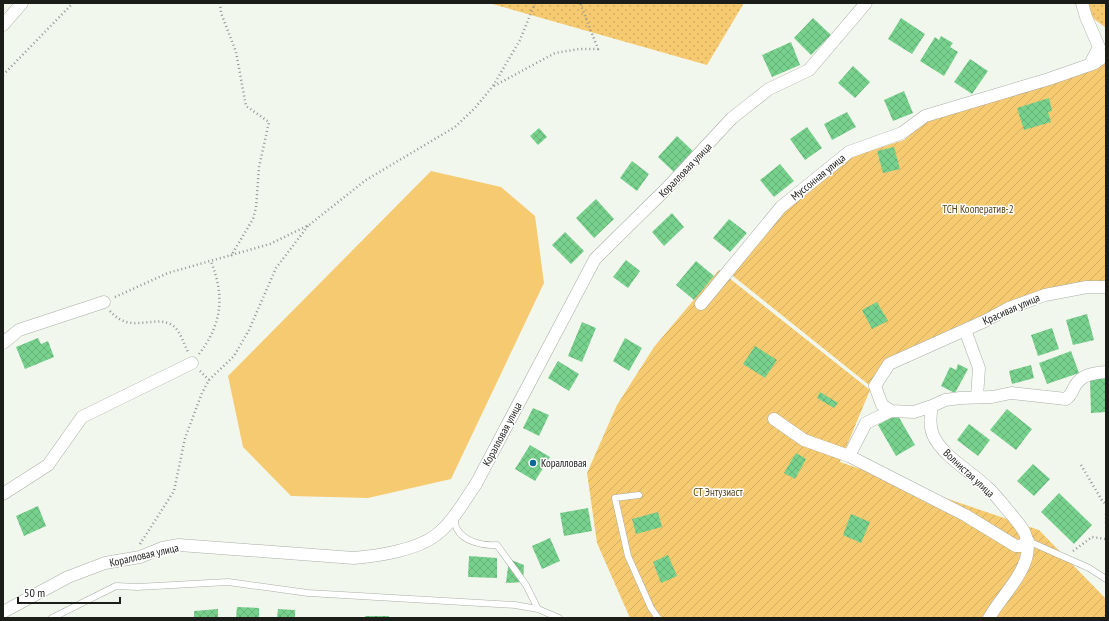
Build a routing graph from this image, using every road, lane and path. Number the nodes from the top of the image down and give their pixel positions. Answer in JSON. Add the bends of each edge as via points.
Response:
{"nodes":[{"id":1,"x":22,"y":3,"type":"edge"},
{"id":2,"x":72,"y":3,"type":"edge"},
{"id":3,"x":220,"y":3,"type":"edge"},
{"id":4,"x":535,"y":3,"type":"edge"},
{"id":5,"x":580,"y":3,"type":"edge"},
{"id":6,"x":866,"y":3,"type":"edge"},
{"id":7,"x":1082,"y":3,"type":"edge"},
{"id":8,"x":3,"y":25,"type":"edge"},
{"id":9,"x":1106,"y":55,"type":"edge"},
{"id":10,"x":1090,"y":64,"type":"junction"},
{"id":11,"x":3,"y":75,"type":"edge"},
{"id":12,"x":493,"y":86,"type":"junction"},
{"id":13,"x":309,"y":225,"type":"junction"},
{"id":14,"x":231,"y":256,"type":"junction"},
{"id":15,"x":210,"y":262,"type":"junction"},
{"id":16,"x":1106,"y":287,"type":"edge"},
{"id":17,"x":104,"y":302,"type":"junction"},
{"id":18,"x":701,"y":304,"type":"dead end"},
{"id":19,"x":965,"y":330,"type":"junction"},
{"id":20,"x":3,"y":343,"type":"edge"},
{"id":21,"x":192,"y":363,"type":"junction"},
{"id":22,"x":1106,"y":372,"type":"edge"},
{"id":23,"x":209,"y":380,"type":"junction"},
{"id":24,"x":977,"y":397,"type":"junction"},
{"id":25,"x":932,"y":406,"type":"junction"},
{"id":26,"x":891,"y":411,"type":"junction"},
{"id":27,"x":774,"y":419,"type":"dead end"},
{"id":28,"x":849,"y":456,"type":"junction"},
{"id":29,"x":1081,"y":465,"type":"dead end"},
{"id":30,"x":3,"y":494,"type":"edge"},
{"id":31,"x":639,"y":494,"type":"dead end"},
{"id":32,"x":1106,"y":504,"type":"edge"},
{"id":33,"x":1106,"y":514,"type":"edge"},
{"id":34,"x":454,"y":516,"type":"junction"},
{"id":35,"x":1106,"y":523,"type":"edge"},
{"id":36,"x":1106,"y":539,"type":"edge"},
{"id":37,"x":1028,"y":541,"type":"junction"},
{"id":38,"x":1067,"y":548,"type":"dead end"},
{"id":39,"x":129,"y":559,"type":"junction"},
{"id":40,"x":1106,"y":580,"type":"edge"},
{"id":41,"x":538,"y":609,"type":"junction"},
{"id":42,"x":3,"y":612,"type":"edge"},
{"id":43,"x":52,"y":618,"type":"edge"},
{"id":44,"x":559,"y":618,"type":"edge"},
{"id":45,"x":658,"y":618,"type":"edge"},
{"id":46,"x":990,"y":618,"type":"edge"}],
"edges":[{"from":1,"to":8,"type":"street"},
{"from":2,"to":11,"type":"path"},
{"from":3,"to":14,"type":"path","via":[[221,13],[236,52],[246,106],[269,122],[259,167],[258,197],[253,219]]},
{"from":4,"to":12,"type":"path","via":[[520,40]]},
{"from":5,"to":12,"type":"path","via":[[598,49],[555,53]]},
{"from":6,"to":34,"type":"street","name":"Коралловая улица","via":[[809,70],[769,89],[732,118],[667,188],[595,259],[476,484]]},
{"from":7,"to":10,"type":"street","via":[[1099,47]]},
{"from":9,"to":10,"type":"street","name":"Муссонная улица"},
{"from":10,"to":18,"type":"street","name":"Муссонная улица","via":[[925,116],[902,133],[849,152],[781,207]]},
{"from":12,"to":13,"type":"path","via":[[455,127],[366,180]]},
{"from":13,"to":14,"type":"path","via":[[270,244]]},
{"from":13,"to":23,"type":"path","via":[[276,268],[249,330],[234,356]]},
{"from":14,"to":15,"type":"path"},
{"from":15,"to":17,"type":"path","via":[[168,273]]},
{"from":15,"to":21,"type":"path","via":[[218,280],[218,318],[207,344]]},
{"from":16,"to":19,"type":"street","name":"Красивая улица","via":[[1087,287],[1045,295],[1008,308]]},
{"from":17,"to":20,"type":"street","via":[[19,330]]},
{"from":17,"to":21,"type":"path","via":[[125,322],[164,323],[172,326],[178,332]]},
{"from":19,"to":24,"type":"street","via":[[979,368]]},
{"from":19,"to":26,"type":"street","name":"Красивая улица","via":[[888,364],[875,386],[882,405]]},
{"from":21,"to":23,"type":"path"},
{"from":21,"to":30,"type":"street","via":[[82,417],[48,465]]},
{"from":22,"to":24,"type":"street","via":[[1090,374],[1076,384],[1072,394],[1066,398],[1011,393]]},
{"from":23,"to":39,"type":"path","via":[[185,438],[174,491]]},
{"from":24,"to":25,"type":"street","via":[[945,400]]},
{"from":25,"to":26,"type":"street","via":[[914,412]]},
{"from":25,"to":37,"type":"street","name":"Волнистая улица","via":[[930,427],[934,437],[957,462],[988,488],[1021,526]]},
{"from":26,"to":28,"type":"street","via":[[866,423]]},
{"from":27,"to":28,"type":"street","via":[[804,440]]},
{"from":28,"to":37,"type":"street","via":[[965,514],[1016,546]]},
{"from":29,"to":32,"type":"path"},
{"from":31,"to":45,"type":"lane","via":[[615,498],[628,556]]},
{"from":33,"to":35,"type":"path"},
{"from":34,"to":39,"type":"street","name":"Коралловая улица","via":[[436,536],[382,556],[354,558],[179,545]]},
{"from":34,"to":41,"type":"lane","via":[[456,528],[463,536],[474,542],[497,545],[526,584]]},
{"from":36,"to":38,"type":"path","via":[[1092,537],[1073,551]]},
{"from":37,"to":40,"type":"lane","via":[[1089,568]]},
{"from":37,"to":46,"type":"street","via":[[1021,573]]},
{"from":39,"to":42,"type":"street","name":"Коралловая улица","via":[[105,563],[68,577]]},
{"from":41,"to":43,"type":"lane","via":[[308,593],[228,582],[116,586]]},
{"from":41,"to":44,"type":"lane"}]}
